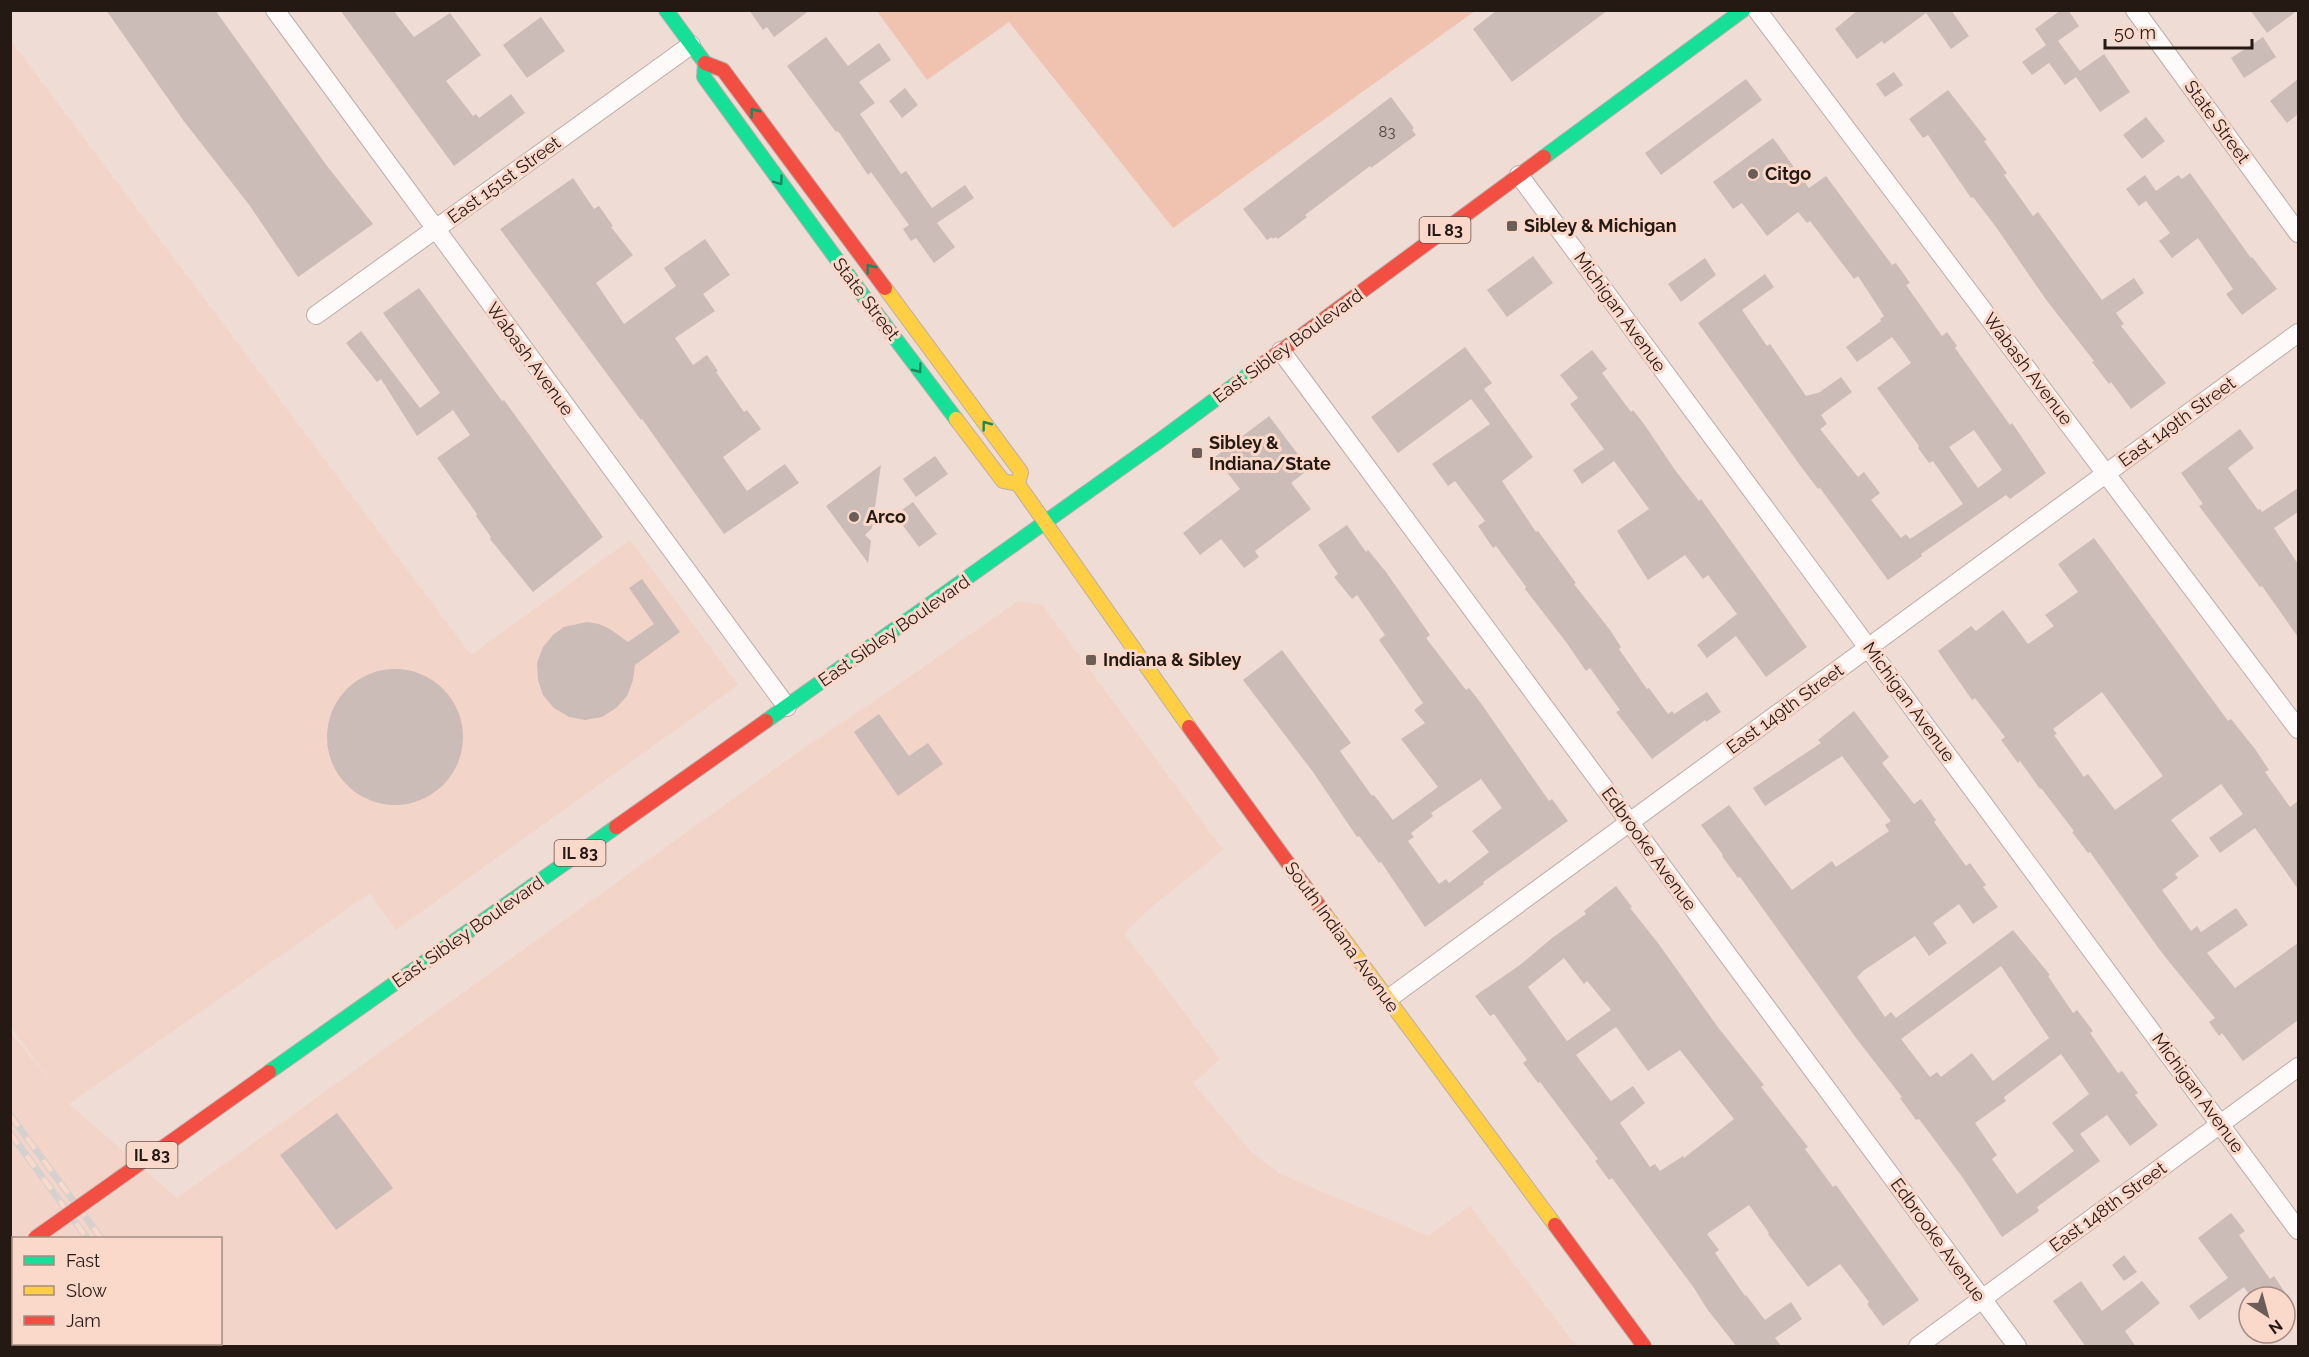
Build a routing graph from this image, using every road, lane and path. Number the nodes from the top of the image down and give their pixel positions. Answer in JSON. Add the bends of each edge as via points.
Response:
{"nodes":[{"id":1,"x":275,"y":10,"type":"edge"},
{"id":2,"x":666,"y":10,"type":"edge"},
{"id":3,"x":1743,"y":10,"type":"edge"},
{"id":4,"x":1757,"y":10,"type":"edge"},
{"id":5,"x":2134,"y":10,"type":"edge"},
{"id":6,"x":691,"y":45,"type":"junction"},
{"id":7,"x":705,"y":63,"type":"junction"},
{"id":8,"x":1519,"y":175,"type":"junction"},
{"id":9,"x":435,"y":230,"type":"junction"},
{"id":10,"x":2298,"y":233,"type":"edge"},
{"id":11,"x":316,"y":315,"type":"dead end"},
{"id":12,"x":2298,"y":333,"type":"edge"},
{"id":13,"x":1281,"y":351,"type":"junction"},
{"id":14,"x":2107,"y":473,"type":"junction"},
{"id":15,"x":1019,"y":478,"type":"junction"},
{"id":16,"x":1044,"y":523,"type":"junction"},
{"id":17,"x":1869,"y":648,"type":"junction"},
{"id":18,"x":787,"y":707,"type":"junction"},
{"id":19,"x":2298,"y":729,"type":"edge"},
{"id":20,"x":1630,"y":822,"type":"junction"},
{"id":21,"x":1388,"y":999,"type":"junction"},
{"id":22,"x":2298,"y":1067,"type":"edge"},
{"id":23,"x":2220,"y":1124,"type":"junction"},
{"id":24,"x":2298,"y":1230,"type":"edge"},
{"id":25,"x":38,"y":1237,"type":"edge"},
{"id":26,"x":1982,"y":1299,"type":"junction"},
{"id":27,"x":1644,"y":1347,"type":"edge"},
{"id":28,"x":1918,"y":1347,"type":"edge"},
{"id":29,"x":2017,"y":1347,"type":"edge"}],
"edges":[{"from":1,"to":9,"type":"street","name":"Wabash Avenue"},
{"from":2,"to":6,"type":"main road","name":"State Street"},
{"from":3,"to":8,"type":"main road","name":"East Sibley Boulevard","number":"IL 83"},
{"from":4,"to":14,"type":"street","name":"Wabash Avenue"},
{"from":5,"to":10,"type":"street","name":"State Street"},
{"from":6,"to":7,"type":"main road","name":"State Street"},
{"from":6,"to":9,"type":"street","name":"East 151st Street"},
{"from":15,"to":7,"type":"main road","name":"State Street","one_way":true,"via":[[723,70]]},
{"from":7,"to":15,"type":"main road","name":"State Street","one_way":true,"via":[[704,77],[1003,481]]},
{"from":8,"to":13,"type":"main road","name":"East Sibley Boulevard","number":"IL 83"},
{"from":8,"to":17,"type":"street","name":"Michigan Avenue"},
{"from":9,"to":11,"type":"street","name":"East 151st Street"},
{"from":9,"to":18,"type":"street","name":"Wabash Avenue"},
{"from":12,"to":14,"type":"street","name":"East 149th Street"},
{"from":13,"to":16,"type":"main road","name":"East Sibley Boulevard","number":"IL 83"},
{"from":13,"to":20,"type":"street","name":"Edbrooke Avenue"},
{"from":14,"to":17,"type":"street","name":"East 149th Street"},
{"from":14,"to":19,"type":"street","name":"Wabash Avenue"},
{"from":15,"to":16,"type":"main road","name":"State Street"},
{"from":16,"to":18,"type":"main road","name":"East Sibley Boulevard","number":"IL 83"},
{"from":16,"to":21,"type":"main road","name":"South Indiana Avenue"},
{"from":17,"to":20,"type":"street","name":"East 149th Street"},
{"from":17,"to":23,"type":"street","name":"Michigan Avenue"},
{"from":18,"to":25,"type":"main road","name":"East Sibley Boulevard","number":"IL 83","bridge":true},
{"from":20,"to":21,"type":"street","name":"East 149th Street"},
{"from":20,"to":26,"type":"street","name":"Edbrooke Avenue"},
{"from":21,"to":27,"type":"main road","name":"South Indiana Avenue"},
{"from":22,"to":23,"type":"street","name":"East 148th Street"},
{"from":23,"to":24,"type":"street","name":"Michigan Avenue"},
{"from":23,"to":26,"type":"street","name":"East 148th Street"},
{"from":26,"to":28,"type":"street","name":"East 148th Street"},
{"from":26,"to":29,"type":"street","name":"Edbrooke Avenue"}]}
